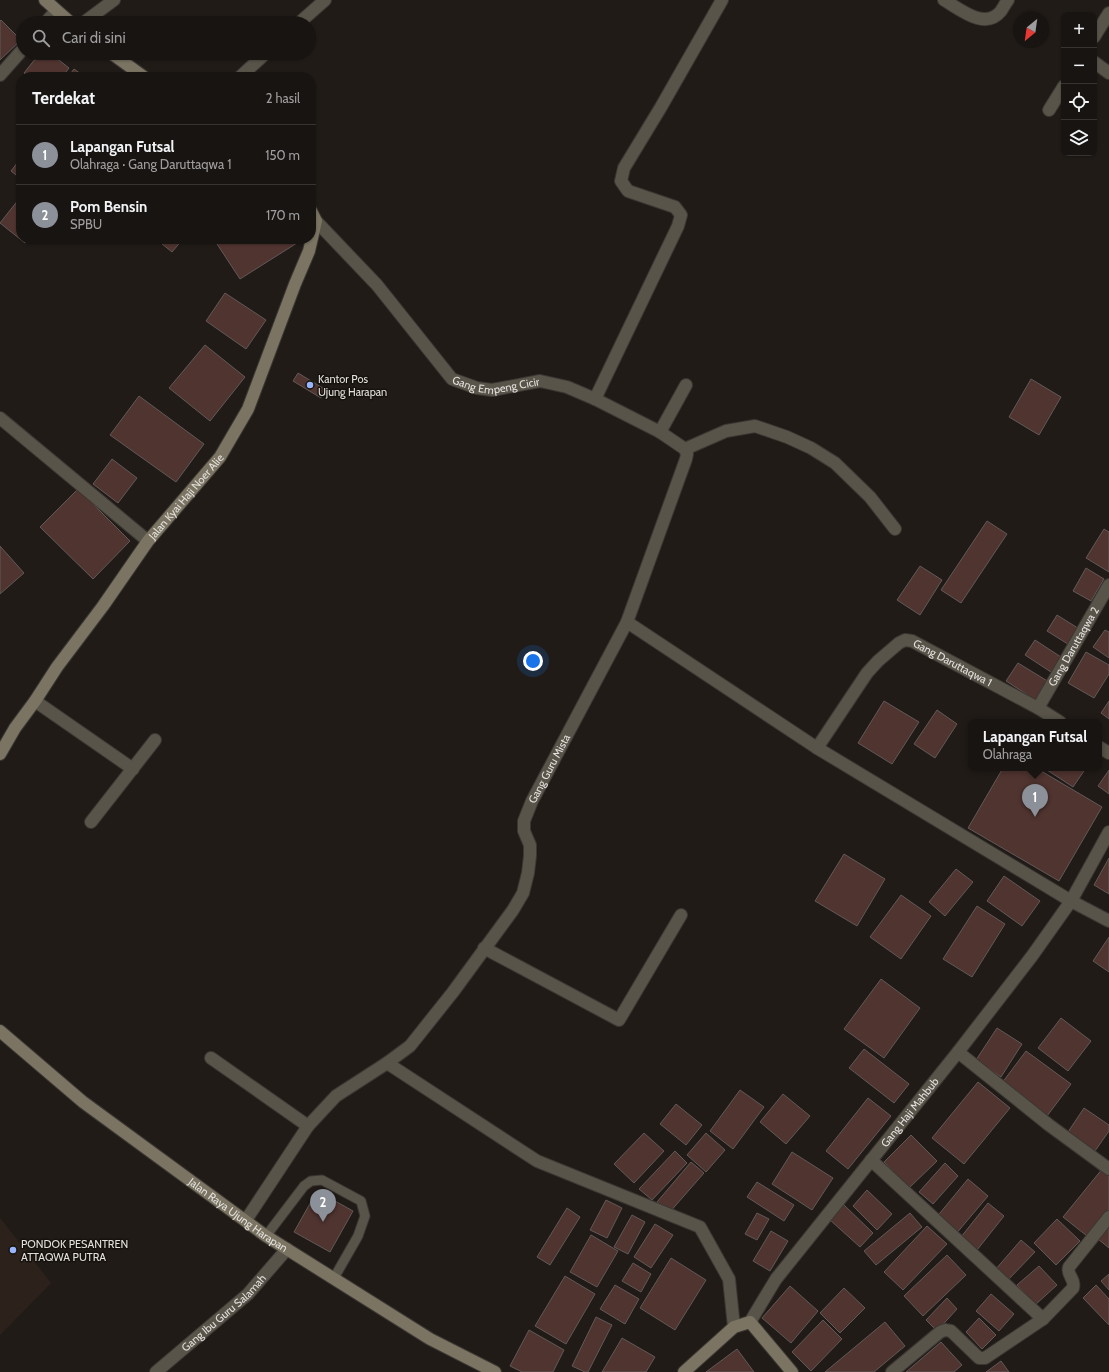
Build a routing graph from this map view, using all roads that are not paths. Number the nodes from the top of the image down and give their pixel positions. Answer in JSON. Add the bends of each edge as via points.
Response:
{"nodes":[{"id":1,"x":45,"y":0,"type":"edge"},
{"id":2,"x":114,"y":0,"type":"edge"},
{"id":3,"x":325,"y":0,"type":"edge"},
{"id":4,"x":722,"y":0,"type":"edge"},
{"id":5,"x":944,"y":0,"type":"edge"},
{"id":6,"x":1008,"y":0,"type":"edge"},
{"id":7,"x":56,"y":11,"type":"junction"},
{"id":8,"x":1109,"y":13,"type":"edge"},
{"id":9,"x":51,"y":16,"type":"edge"},
{"id":10,"x":62,"y":16,"type":"edge"},
{"id":11,"x":92,"y":16,"type":"edge"},
{"id":12,"x":307,"y":16,"type":"edge"},
{"id":13,"x":1097,"y":32,"type":"edge"},
{"id":14,"x":16,"y":56,"type":"edge"},
{"id":15,"x":121,"y":60,"type":"edge"},
{"id":16,"x":258,"y":60,"type":"edge"},
{"id":17,"x":1097,"y":64,"type":"edge"},
{"id":18,"x":137,"y":72,"type":"edge"},
{"id":19,"x":245,"y":72,"type":"edge"},
{"id":20,"x":1109,"y":73,"type":"edge"},
{"id":21,"x":0,"y":75,"type":"edge"},
{"id":22,"x":1061,"y":91,"type":"edge"},
{"id":23,"x":1049,"y":110,"type":"dead end"},
{"id":24,"x":316,"y":219,"type":"edge"},
{"id":25,"x":310,"y":244,"type":"edge"},
{"id":26,"x":686,"y":385,"type":"dead end"},
{"id":27,"x":595,"y":399,"type":"junction"},
{"id":28,"x":0,"y":418,"type":"edge"},
{"id":29,"x":660,"y":432,"type":"junction"},
{"id":30,"x":685,"y":449,"type":"junction"},
{"id":31,"x":896,"y":529,"type":"dead end"},
{"id":32,"x":148,"y":541,"type":"junction"},
{"id":33,"x":1109,"y":585,"type":"edge"},
{"id":34,"x":627,"y":622,"type":"junction"},
{"id":35,"x":35,"y":701,"type":"junction"},
{"id":36,"x":1038,"y":708,"type":"junction"},
{"id":37,"x":1055,"y":719,"type":"edge"},
{"id":38,"x":154,"y":740,"type":"dead end"},
{"id":39,"x":817,"y":748,"type":"junction"},
{"id":40,"x":0,"y":754,"type":"edge"},
{"id":41,"x":133,"y":769,"type":"junction"},
{"id":42,"x":91,"y":822,"type":"dead end"},
{"id":43,"x":1109,"y":832,"type":"edge"},
{"id":44,"x":1071,"y":902,"type":"junction"},
{"id":45,"x":681,"y":915,"type":"dead end"},
{"id":46,"x":1109,"y":921,"type":"edge"},
{"id":47,"x":484,"y":948,"type":"junction"},
{"id":48,"x":0,"y":1031,"type":"edge"},
{"id":49,"x":958,"y":1052,"type":"junction"},
{"id":50,"x":211,"y":1058,"type":"dead end"},
{"id":51,"x":387,"y":1063,"type":"junction"},
{"id":52,"x":308,"y":1126,"type":"junction"},
{"id":53,"x":871,"y":1160,"type":"junction"},
{"id":54,"x":1109,"y":1169,"type":"edge"},
{"id":55,"x":1109,"y":1217,"type":"edge"},
{"id":56,"x":246,"y":1220,"type":"junction"},
{"id":57,"x":266,"y":1236,"type":"junction"},
{"id":58,"x":287,"y":1249,"type":"junction"},
{"id":59,"x":334,"y":1278,"type":"junction"},
{"id":60,"x":1043,"y":1319,"type":"junction"},
{"id":61,"x":750,"y":1322,"type":"junction"},
{"id":62,"x":734,"y":1327,"type":"junction"},
{"id":63,"x":156,"y":1372,"type":"edge"},
{"id":64,"x":495,"y":1372,"type":"edge"},
{"id":65,"x":684,"y":1372,"type":"edge"},
{"id":66,"x":792,"y":1372,"type":"edge"},
{"id":67,"x":892,"y":1372,"type":"edge"}],
"edges":[{"from":1,"to":7,"type":"street"},
{"from":2,"to":11,"type":"street"},
{"from":3,"to":12,"type":"street"},
{"from":4,"to":27,"type":"street","via":[[624,168],[621,181],[628,191],[675,207],[681,215]]},
{"from":5,"to":6,"type":"street","via":[[976,19],[992,19]]},
{"from":7,"to":9,"type":"street"},
{"from":7,"to":10,"type":"street"},
{"from":8,"to":13,"type":"street"},
{"from":14,"to":21,"type":"street"},
{"from":15,"to":18,"type":"street"},
{"from":16,"to":19,"type":"street"},
{"from":17,"to":20,"type":"street"},
{"from":22,"to":23,"type":"street"},
{"from":24,"to":27,"type":"street","name":"Gang Empeng Cicir","via":[[377,285],[452,379],[477,388],[492,390],[540,381],[567,387]]},
{"from":25,"to":32,"type":"street","name":"Jalan Kyai Haji Noer Alie","via":[[248,409],[220,457]]},
{"from":26,"to":29,"type":"street"},
{"from":27,"to":29,"type":"street","name":"Gang Empeng Cicir"},
{"from":28,"to":32,"type":"street"},
{"from":29,"to":30,"type":"street","name":"Gang Empeng Cicir"},
{"from":30,"to":31,"type":"street","via":[[726,431],[755,426],[787,438],[836,463],[870,497]]},
{"from":30,"to":34,"type":"street","name":"Gang Guru Mista","via":[[686,459]]},
{"from":32,"to":35,"type":"street","name":"Jalan Kyai Haji Noer Alie","via":[[56,667]]},
{"from":33,"to":36,"type":"street","name":"Gang Daruttaqwa 2"},
{"from":34,"to":39,"type":"street"},
{"from":34,"to":47,"type":"street","name":"Gang Guru Mista","via":[[532,801],[524,821],[530,856],[523,893]]},
{"from":35,"to":40,"type":"street","name":"Jalan Kyai Haji Noer Alie"},
{"from":35,"to":41,"type":"street"},
{"from":36,"to":37,"type":"street","name":"Gang Daruttaqwa 1"},
{"from":36,"to":39,"type":"street","name":"Gang Daruttaqwa 1","via":[[912,641],[905,640],[867,673]]},
{"from":38,"to":41,"type":"street"},
{"from":39,"to":44,"type":"street"},
{"from":41,"to":42,"type":"street"},
{"from":43,"to":44,"type":"street"},
{"from":44,"to":46,"type":"street"},
{"from":44,"to":49,"type":"street","name":"Gang Haji Mahbub"},
{"from":45,"to":47,"type":"street","via":[[618,1020]]},
{"from":47,"to":51,"type":"street","name":"Gang Guru Mista","via":[[454,992],[410,1046]]},
{"from":48,"to":56,"type":"street","name":"Jalan Raya Ujung Harapan","via":[[82,1102]]},
{"from":49,"to":53,"type":"street","name":"Gang Haji Mahbub"},
{"from":49,"to":54,"type":"street"},
{"from":50,"to":52,"type":"street"},
{"from":51,"to":52,"type":"street","name":"Gang Guru Mista","via":[[336,1096]]},
{"from":51,"to":62,"type":"street","via":[[538,1161],[700,1227],[729,1279]]},
{"from":52,"to":56,"type":"street","name":"Gang Guru Mista"},
{"from":53,"to":60,"type":"street"},
{"from":53,"to":61,"type":"street","name":"Gang Haji Mahbub","via":[[776,1279]]},
{"from":55,"to":60,"type":"street","via":[[1068,1267],[1068,1273],[1074,1282],[1073,1288]]},
{"from":56,"to":57,"type":"street","name":"Jalan Raya Ujung Harapan"},
{"from":57,"to":58,"type":"street","name":"Jalan Raya Ujung Harapan"},
{"from":57,"to":59,"type":"lane","via":[[304,1186],[311,1181],[322,1180],[361,1201],[365,1216],[358,1236]]},
{"from":58,"to":59,"type":"street","name":"Jalan Raya Ujung Harapan"},
{"from":58,"to":63,"type":"street","name":"Gang Ibu Guru Salamah","via":[[248,1294]]},
{"from":59,"to":64,"type":"street","name":"Jalan Raya Ujung Harapan","via":[[430,1339]]},
{"from":60,"to":67,"type":"street","via":[[985,1358],[979,1358],[951,1331],[945,1330]]},
{"from":61,"to":62,"type":"street"},
{"from":61,"to":66,"type":"street"},
{"from":62,"to":65,"type":"street"}]}
